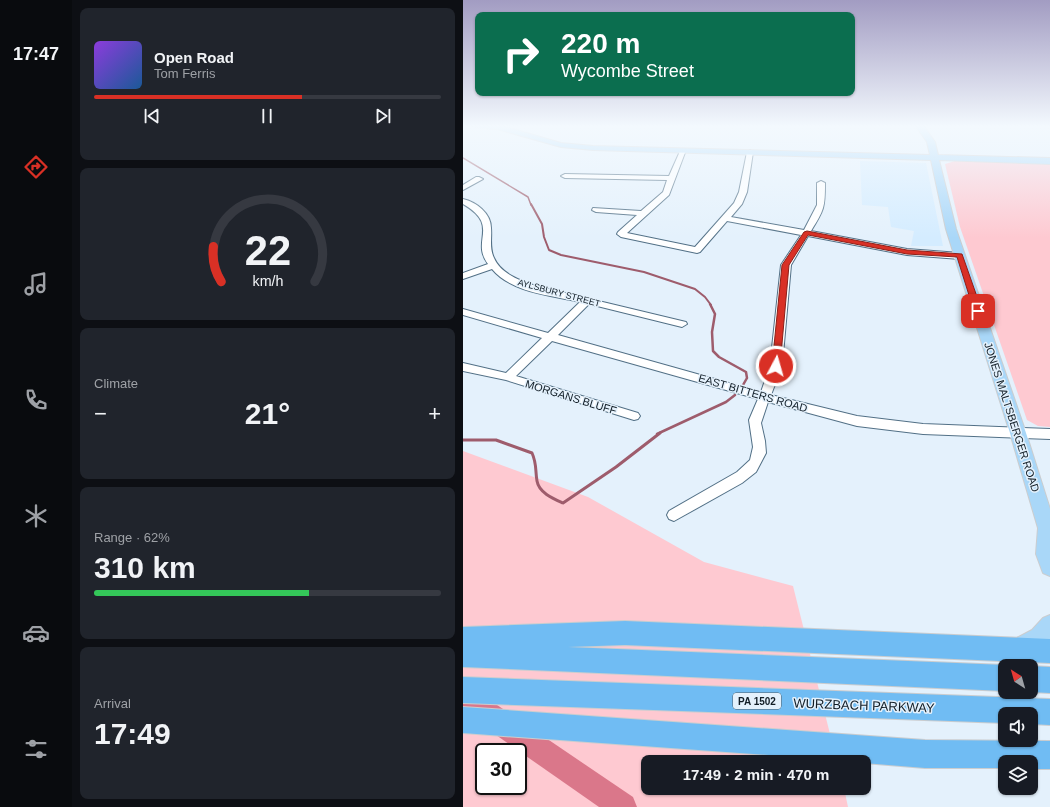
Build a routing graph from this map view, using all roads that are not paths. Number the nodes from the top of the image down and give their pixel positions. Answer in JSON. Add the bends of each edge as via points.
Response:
{"nodes":[{"id":1,"x":678,"y":163,"type":"edge"},
{"id":2,"x":748,"y":163,"type":"edge"},
{"id":3,"x":936,"y":163,"type":"edge"},
{"id":4,"x":565,"y":176,"type":"dead end"},
{"id":5,"x":672,"y":178,"type":"junction"},
{"id":6,"x":479,"y":180,"type":"dead end"},
{"id":7,"x":821,"y":183,"type":"dead end"},
{"id":8,"x":463,"y":188,"type":"edge"},
{"id":9,"x":463,"y":201,"type":"edge"},
{"id":10,"x":596,"y":210,"type":"dead end"},
{"id":11,"x":643,"y":214,"type":"junction"},
{"id":12,"x":727,"y":218,"type":"junction"},
{"id":13,"x":807,"y":233,"type":"junction"},
{"id":14,"x":960,"y":256,"type":"junction"},
{"id":15,"x":493,"y":265,"type":"junction"},
{"id":16,"x":463,"y":276,"type":"edge"},
{"id":17,"x":587,"y":301,"type":"junction"},
{"id":18,"x":463,"y":312,"type":"edge"},
{"id":19,"x":682,"y":324,"type":"dead end"},
{"id":20,"x":549,"y":336,"type":"junction"},
{"id":21,"x":463,"y":367,"type":"edge"},
{"id":22,"x":508,"y":377,"type":"junction"},
{"id":23,"x":764,"y":397,"type":"junction"},
{"id":24,"x":634,"y":416,"type":"dead end"},
{"id":25,"x":1018,"y":433,"type":"junction"},
{"id":26,"x":1050,"y":434,"type":"edge"},
{"id":27,"x":674,"y":514,"type":"dead end"},
{"id":28,"x":1048,"y":529,"type":"edge"},
{"id":29,"x":1050,"y":567,"type":"edge"},
{"id":30,"x":1050,"y":625,"type":"edge"},
{"id":31,"x":463,"y":639,"type":"edge"},
{"id":32,"x":1018,"y":650,"type":"junction"},
{"id":33,"x":1050,"y":651,"type":"edge"},
{"id":34,"x":463,"y":654,"type":"edge"},
{"id":35,"x":998,"y":678,"type":"edge"},
{"id":36,"x":1038,"y":679,"type":"edge"},
{"id":37,"x":1050,"y":680,"type":"edge"},
{"id":38,"x":463,"y":690,"type":"edge"},
{"id":39,"x":1050,"y":712,"type":"edge"},
{"id":40,"x":463,"y":720,"type":"edge"},
{"id":41,"x":1049,"y":755,"type":"edge"}],
"edges":[{"from":1,"to":5,"type":"street"},
{"from":2,"to":12,"type":"street","via":[[742,198]]},
{"from":3,"to":14,"type":"main road","name":"JONES MALTSBERGER ROAD","via":[[951,229]]},
{"from":4,"to":5,"type":"street"},
{"from":5,"to":11,"type":"street","via":[[666,193]]},
{"from":6,"to":8,"type":"street"},
{"from":7,"to":13,"type":"street","via":[[821,205]]},
{"from":9,"to":15,"type":"street","name":"AYLSBURY STREET","via":[[480,211],[487,220],[485,248]]},
{"from":10,"to":11,"type":"street"},
{"from":11,"to":12,"type":"street","via":[[621,234],[697,250]]},
{"from":12,"to":13,"type":"street"},
{"from":13,"to":14,"type":"street","via":[[907,252]]},
{"from":13,"to":23,"type":"street","via":[[786,265],[776,366]]},
{"from":14,"to":25,"type":"main road","name":"JONES MALTSBERGER ROAD"},
{"from":15,"to":16,"type":"street"},
{"from":15,"to":17,"type":"street","name":"AYLSBURY STREET","via":[[506,276],[524,285]]},
{"from":17,"to":19,"type":"street","name":"AYLSBURY STREET"},
{"from":17,"to":20,"type":"street","name":"MORGANS BLUFF"},
{"from":18,"to":20,"type":"street","name":"EAST BITTERS ROAD"},
{"from":20,"to":22,"type":"street","name":"MORGANS BLUFF"},
{"from":20,"to":23,"type":"street","name":"EAST BITTERS ROAD"},
{"from":21,"to":22,"type":"street","name":"MORGANS BLUFF"},
{"from":22,"to":24,"type":"street","name":"MORGANS BLUFF"},
{"from":23,"to":25,"type":"street","name":"EAST BITTERS ROAD","via":[[878,424],[923,429]]},
{"from":23,"to":27,"type":"street","via":[[754,426],[760,445],[753,468]]},
{"from":25,"to":26,"type":"street","name":"EAST BITTERS ROAD"},
{"from":25,"to":28,"type":"main road","name":"JONES MALTSBERGER ROAD"},
{"from":28,"to":29,"type":"main road","name":"JONES MALTSBERGER ROAD","via":[[1046,554]]},
{"from":30,"to":32,"type":"main road","via":[[1040,638]]},
{"from":31,"to":32,"type":"highway","via":[[625,633]]},
{"from":32,"to":33,"type":"highway"},
{"from":34,"to":35,"type":"highway"},
{"from":36,"to":37,"type":"highway"},
{"from":38,"to":39,"type":"highway","name":"WURZBACH PARKWAY","number":"PA 1502"},
{"from":40,"to":41,"type":"highway","via":[[925,754]]}]}
